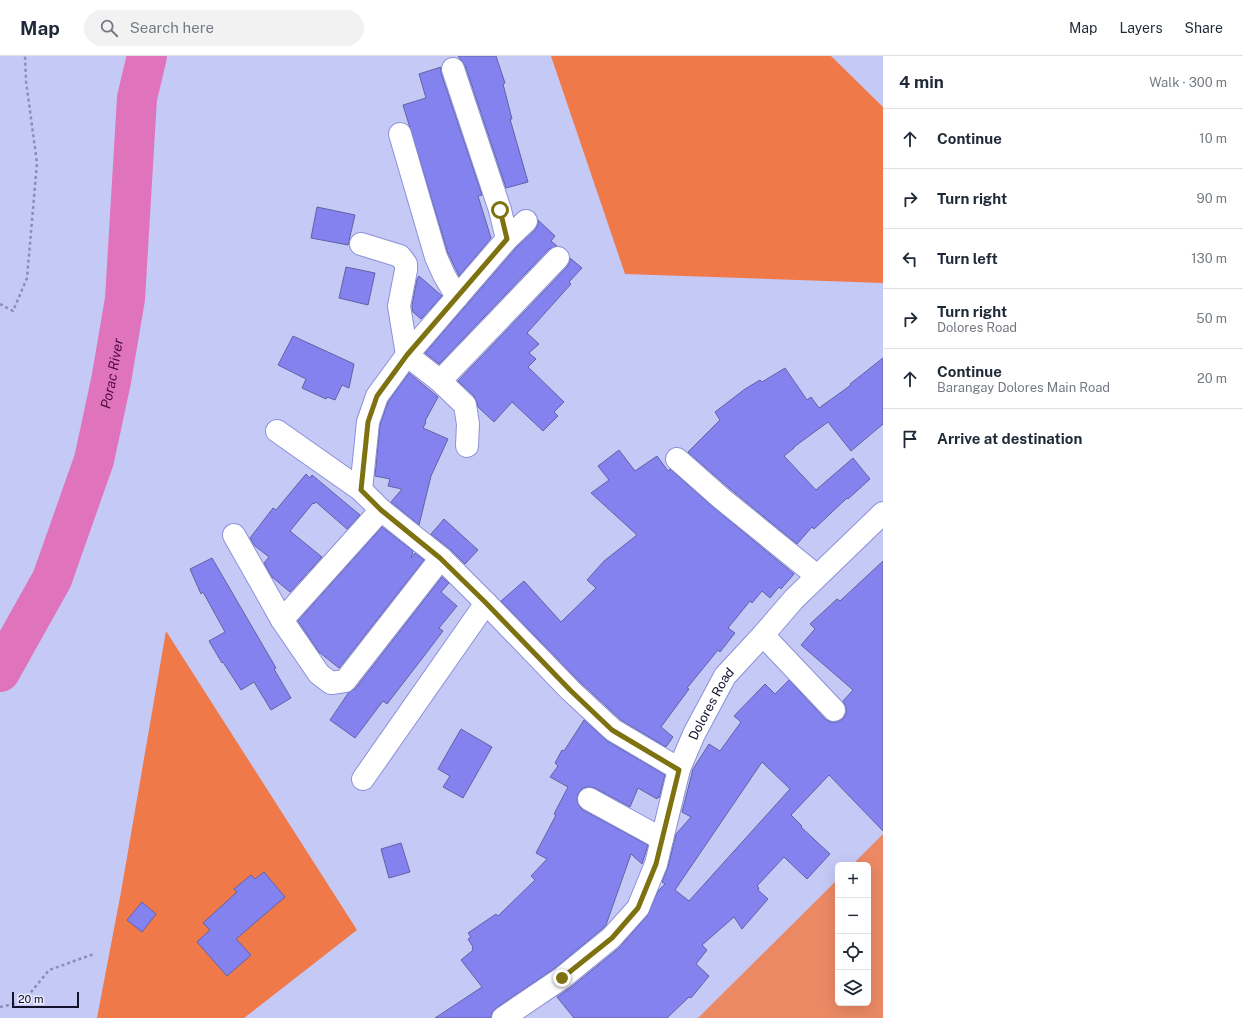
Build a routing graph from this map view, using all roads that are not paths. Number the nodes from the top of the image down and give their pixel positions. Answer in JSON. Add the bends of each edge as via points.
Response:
{"nodes":[{"id":1,"x":453,"y":69,"type":"dead end"},
{"id":2,"x":400,"y":134,"type":"dead end"},
{"id":3,"x":526,"y":221,"type":"dead end"},
{"id":4,"x":507,"y":239,"type":"junction"},
{"id":5,"x":361,"y":244,"type":"dead end"},
{"id":6,"x":558,"y":258,"type":"dead end"},
{"id":7,"x":457,"y":298,"type":"junction"},
{"id":8,"x":407,"y":355,"type":"junction"},
{"id":9,"x":440,"y":381,"type":"junction"},
{"id":10,"x":277,"y":431,"type":"dead end"},
{"id":11,"x":467,"y":446,"type":"dead end"},
{"id":12,"x":677,"y":460,"type":"dead end"},
{"id":13,"x":361,"y":490,"type":"junction"},
{"id":14,"x":381,"y":510,"type":"junction"},
{"id":15,"x":883,"y":513,"type":"edge"},
{"id":16,"x":234,"y":535,"type":"dead end"},
{"id":17,"x":440,"y":558,"type":"junction"},
{"id":18,"x":817,"y":576,"type":"junction"},
{"id":19,"x":486,"y":603,"type":"junction"},
{"id":20,"x":282,"y":620,"type":"junction"},
{"id":21,"x":763,"y":635,"type":"junction"},
{"id":22,"x":834,"y":710,"type":"dead end"},
{"id":23,"x":679,"y":770,"type":"junction"},
{"id":24,"x":363,"y":779,"type":"dead end"},
{"id":25,"x":589,"y":799,"type":"dead end"},
{"id":26,"x":662,"y":839,"type":"junction"},
{"id":27,"x":503,"y":1018,"type":"edge"}],
"edges":[{"from":1,"to":4,"type":"street","via":[[500,210]]},
{"from":2,"to":7,"type":"street","via":[[436,257]]},
{"from":3,"to":4,"type":"street"},
{"from":4,"to":7,"type":"street"},
{"from":5,"to":8,"type":"street","via":[[400,256],[406,264],[399,306]]},
{"from":6,"to":9,"type":"street"},
{"from":7,"to":8,"type":"street"},
{"from":8,"to":9,"type":"street"},
{"from":8,"to":13,"type":"street","via":[[377,396],[368,422]]},
{"from":9,"to":11,"type":"street","via":[[465,405],[468,424]]},
{"from":10,"to":13,"type":"street"},
{"from":12,"to":18,"type":"street"},
{"from":13,"to":14,"type":"street"},
{"from":14,"to":17,"type":"street"},
{"from":14,"to":20,"type":"street"},
{"from":15,"to":18,"type":"street","name":"Dolores Road"},
{"from":16,"to":20,"type":"street"},
{"from":17,"to":19,"type":"street"},
{"from":17,"to":20,"type":"street","via":[[345,681],[331,683],[319,674]]},
{"from":18,"to":21,"type":"street","name":"Dolores Road"},
{"from":19,"to":23,"type":"street","via":[[612,730]]},
{"from":19,"to":24,"type":"street"},
{"from":21,"to":22,"type":"street"},
{"from":21,"to":23,"type":"street","name":"Dolores Road","via":[[725,676],[694,734]]},
{"from":23,"to":26,"type":"street","name":"Dolores Road"},
{"from":25,"to":26,"type":"street"},
{"from":26,"to":27,"type":"street","name":"Dolores Road","via":[[656,864],[638,908],[612,938],[562,978]]}]}
